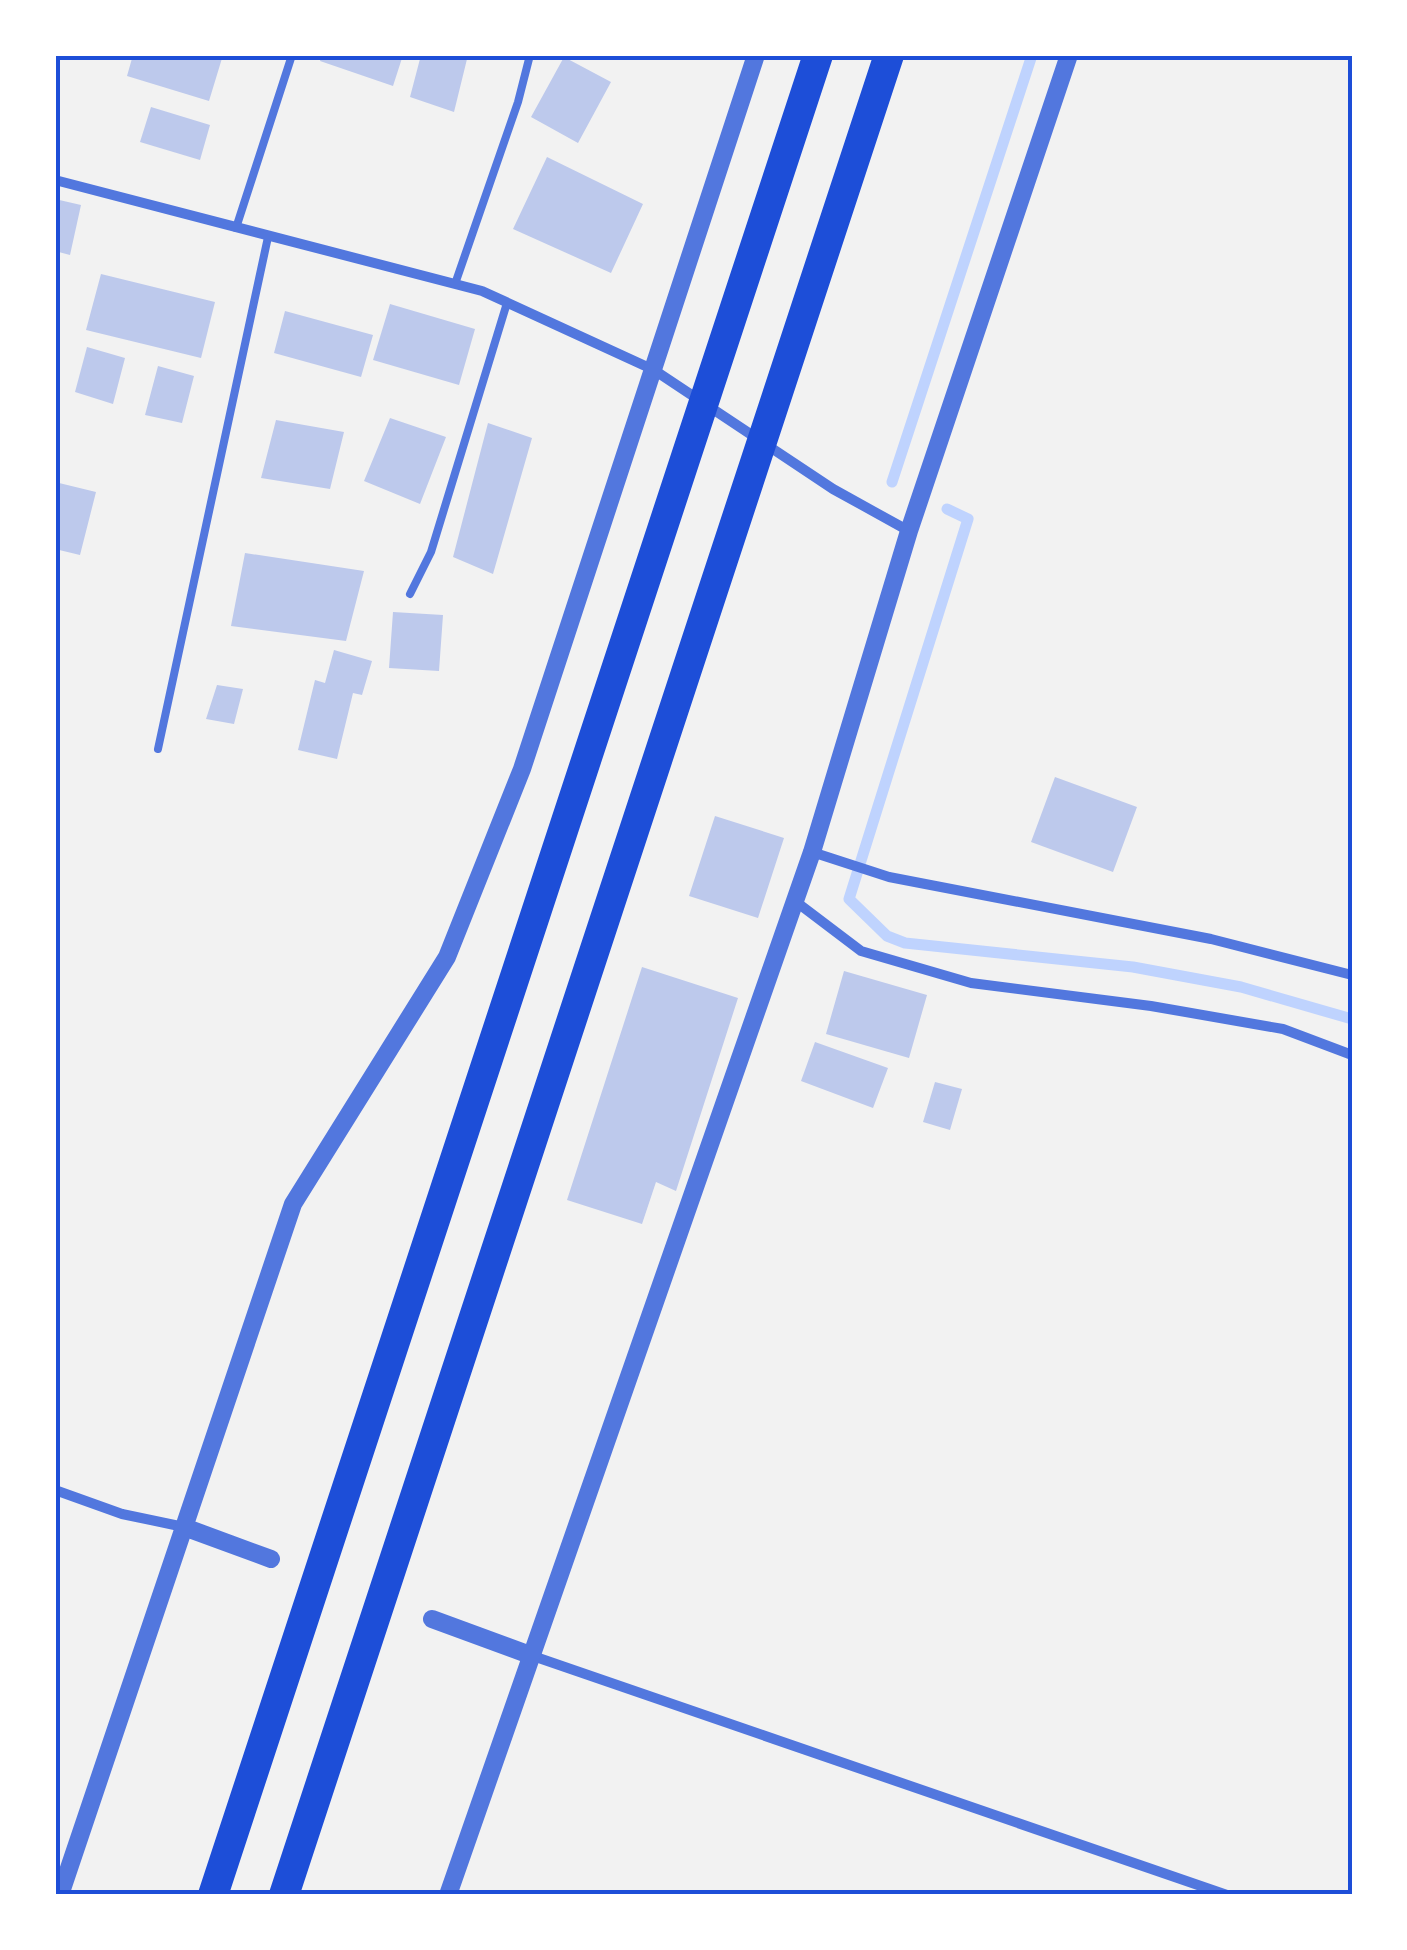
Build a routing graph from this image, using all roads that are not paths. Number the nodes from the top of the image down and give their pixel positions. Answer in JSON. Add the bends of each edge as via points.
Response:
{"nodes":[{"id":1,"x":292,"y":55,"type":"edge"},
{"id":2,"x":530,"y":55,"type":"edge"},
{"id":3,"x":756,"y":55,"type":"edge"},
{"id":4,"x":818,"y":55,"type":"edge"},
{"id":5,"x":889,"y":55,"type":"edge"},
{"id":6,"x":1070,"y":55,"type":"edge"},
{"id":7,"x":55,"y":180,"type":"edge"},
{"id":8,"x":236,"y":228,"type":"junction"},
{"id":9,"x":268,"y":237,"type":"junction"},
{"id":10,"x":455,"y":284,"type":"junction"},
{"id":11,"x":507,"y":303,"type":"junction"},
{"id":12,"x":654,"y":370,"type":"junction"},
{"id":13,"x":909,"y":531,"type":"junction"},
{"id":14,"x":410,"y":594,"type":"dead end"},
{"id":15,"x":158,"y":749,"type":"dead end"},
{"id":16,"x":819,"y":854,"type":"junction"},
{"id":17,"x":795,"y":901,"type":"junction"},
{"id":18,"x":1352,"y":975,"type":"edge"},
{"id":19,"x":1352,"y":1054,"type":"edge"},
{"id":20,"x":55,"y":1490,"type":"edge"},
{"id":21,"x":184,"y":1527,"type":"junction"},
{"id":22,"x":271,"y":1559,"type":"dead end"},
{"id":23,"x":432,"y":1618,"type":"dead end"},
{"id":24,"x":530,"y":1656,"type":"junction"},
{"id":25,"x":60,"y":1895,"type":"edge"},
{"id":26,"x":213,"y":1895,"type":"edge"},
{"id":27,"x":284,"y":1895,"type":"edge"},
{"id":28,"x":448,"y":1895,"type":"edge"},
{"id":29,"x":1227,"y":1895,"type":"edge"}],
"edges":[{"from":1,"to":8,"type":"lane"},
{"from":2,"to":10,"type":"lane"},
{"from":3,"to":12,"type":"street"},
{"from":4,"to":26,"type":"highway"},
{"from":5,"to":27,"type":"highway"},
{"from":6,"to":13,"type":"street"},
{"from":7,"to":8,"type":"street"},
{"from":8,"to":9,"type":"street"},
{"from":9,"to":10,"type":"street"},
{"from":9,"to":15,"type":"lane"},
{"from":10,"to":11,"type":"street"},
{"from":11,"to":12,"type":"street"},
{"from":11,"to":14,"type":"lane","via":[[431,552]]},
{"from":12,"to":13,"type":"street","via":[[833,489]]},
{"from":12,"to":21,"type":"street","via":[[522,768],[447,956],[293,1204]]},
{"from":13,"to":16,"type":"street"},
{"from":16,"to":17,"type":"street"},
{"from":16,"to":18,"type":"street","via":[[889,877],[1212,939]]},
{"from":17,"to":19,"type":"street","via":[[861,951],[972,983],[1283,1029]]},
{"from":17,"to":24,"type":"street"},
{"from":20,"to":21,"type":"street"},
{"from":21,"to":22,"type":"street"},
{"from":21,"to":25,"type":"street"},
{"from":23,"to":24,"type":"street"},
{"from":24,"to":28,"type":"street"},
{"from":24,"to":29,"type":"street"}]}
